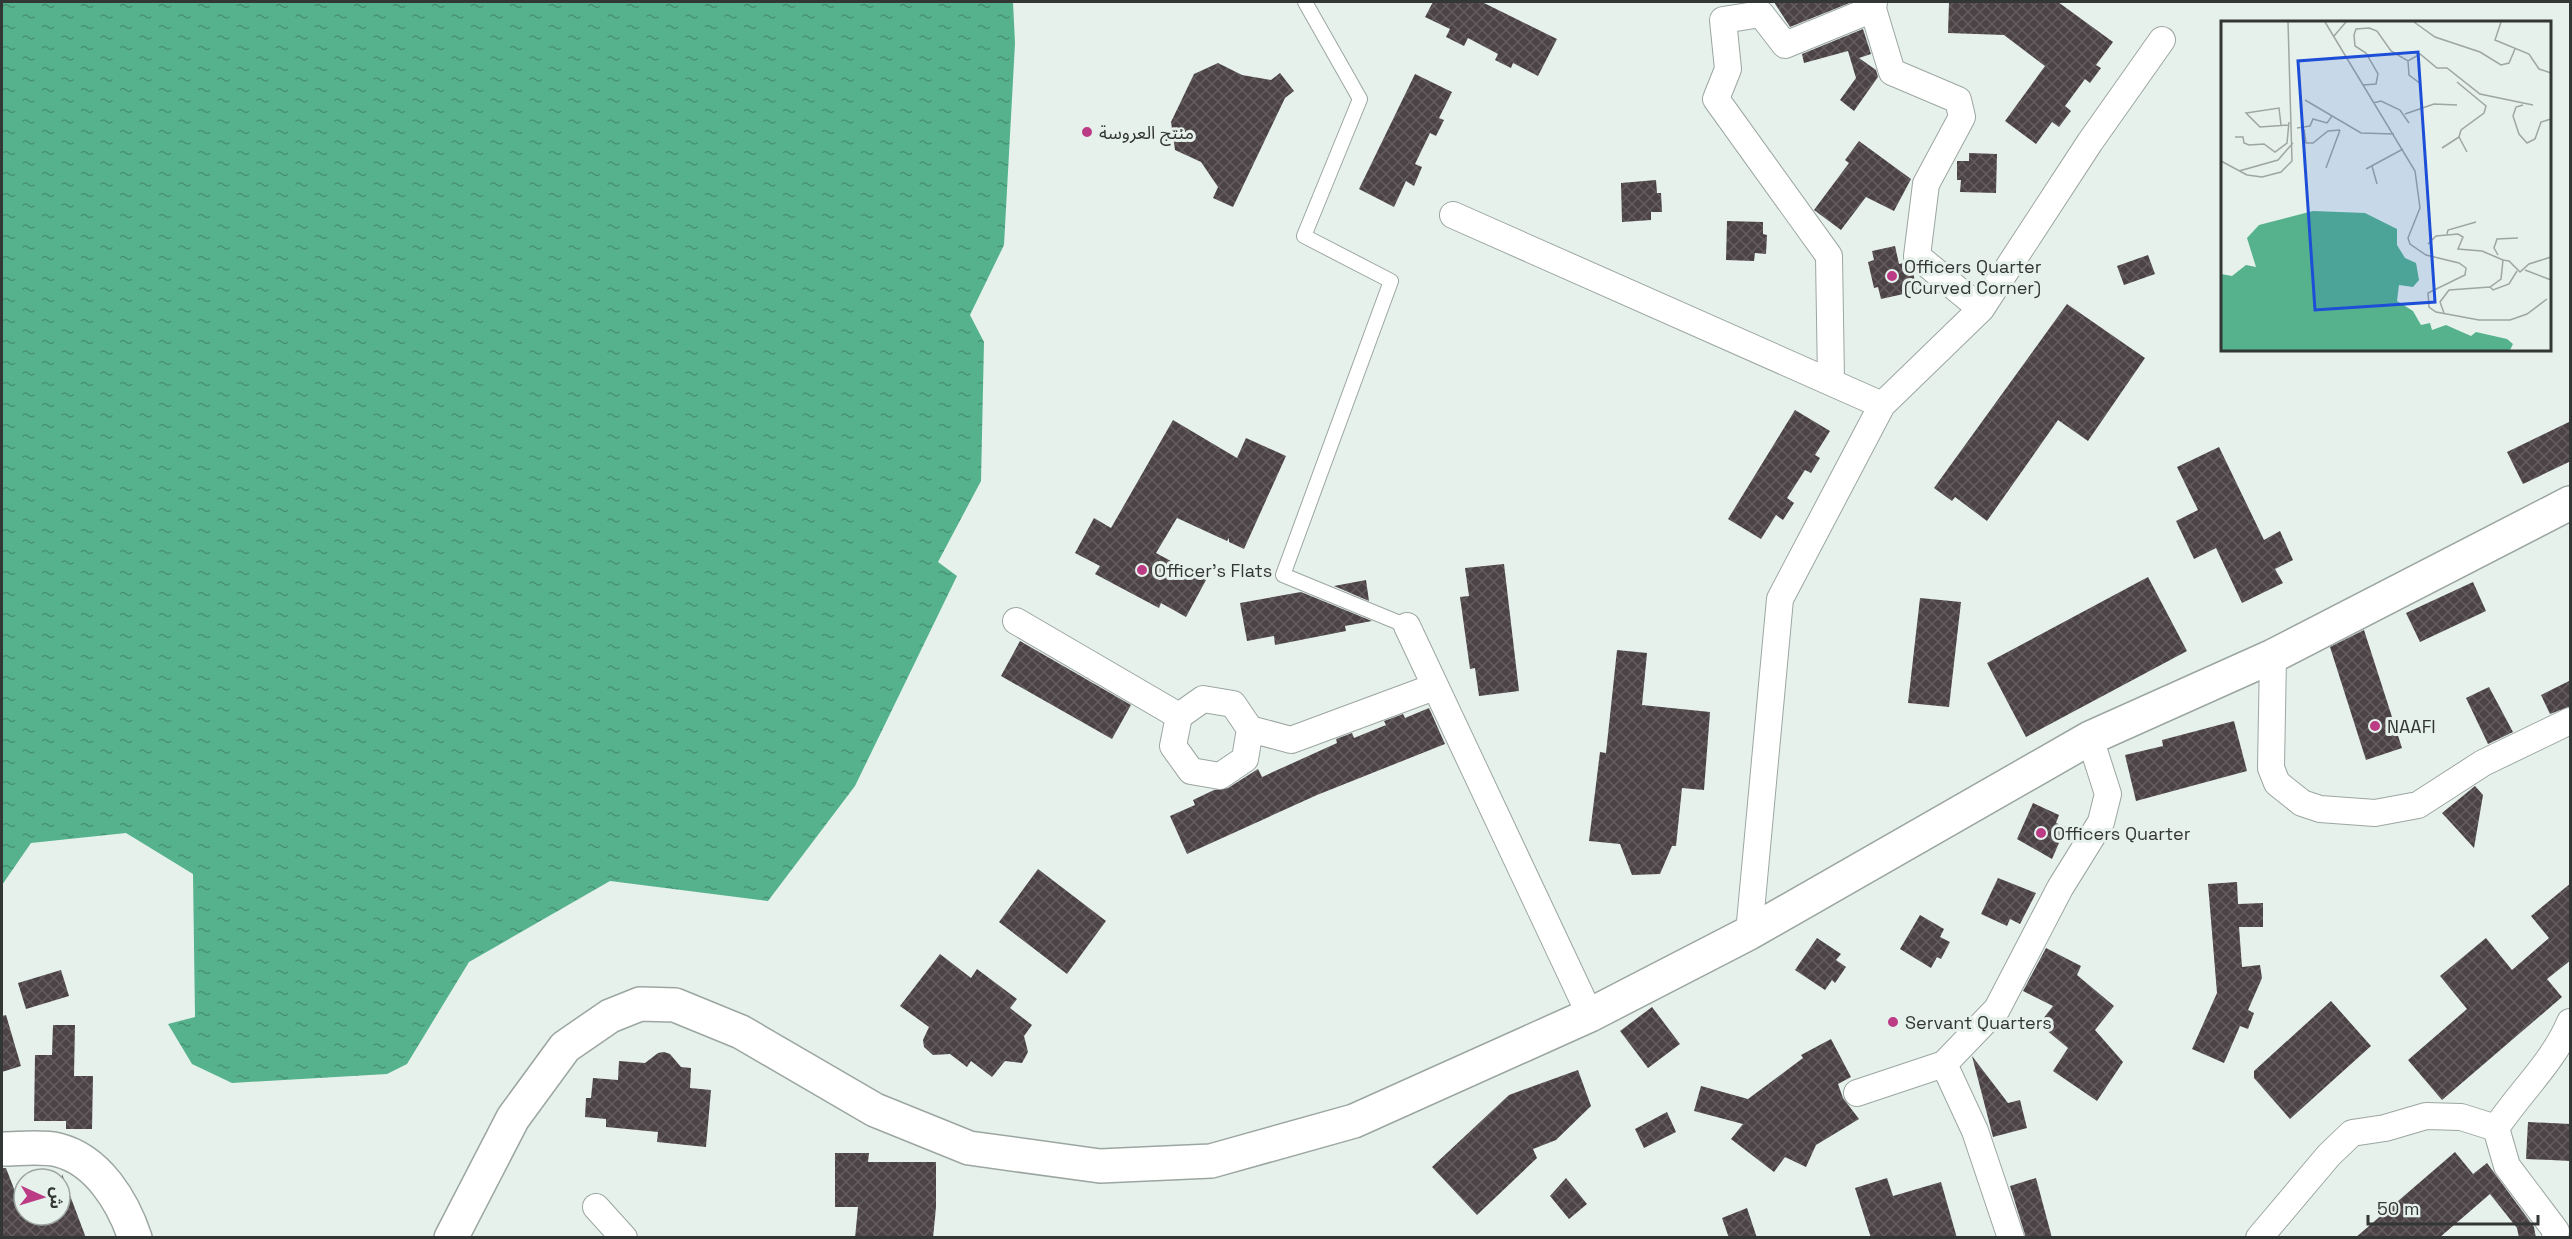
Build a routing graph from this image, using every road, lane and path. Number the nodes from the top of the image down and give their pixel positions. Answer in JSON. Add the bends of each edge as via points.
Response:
{"nodes":[{"id":1,"x":1305,"y":2,"type":"edge"},
{"id":2,"x":1873,"y":5,"type":"edge"},
{"id":3,"x":2162,"y":40,"type":"dead end"},
{"id":4,"x":1453,"y":215,"type":"dead end"},
{"id":5,"x":1981,"y":309,"type":"junction"},
{"id":6,"x":1831,"y":381,"type":"junction"},
{"id":7,"x":1882,"y":405,"type":"junction"},
{"id":8,"x":2571,"y":503,"type":"edge"},
{"id":9,"x":1016,"y":621,"type":"dead end"},
{"id":10,"x":1407,"y":626,"type":"joint"},
{"id":11,"x":2273,"y":656,"type":"junction"},
{"id":12,"x":1434,"y":687,"type":"junction"},
{"id":13,"x":1179,"y":716,"type":"junction"},
{"id":14,"x":2571,"y":721,"type":"edge"},
{"id":15,"x":1250,"y":729,"type":"junction"},
{"id":16,"x":2090,"y":738,"type":"junction"},
{"id":17,"x":1749,"y":933,"type":"junction"},
{"id":18,"x":1590,"y":1015,"type":"junction"},
{"id":19,"x":2571,"y":1022,"type":"edge"},
{"id":20,"x":1944,"y":1064,"type":"junction"},
{"id":21,"x":1857,"y":1093,"type":"dead end"},
{"id":22,"x":2496,"y":1128,"type":"junction"},
{"id":23,"x":2,"y":1149,"type":"edge"},
{"id":24,"x":596,"y":1207,"type":"dead end"},
{"id":25,"x":135,"y":1238,"type":"edge"},
{"id":26,"x":451,"y":1238,"type":"edge"},
{"id":27,"x":624,"y":1238,"type":"edge"},
{"id":28,"x":2011,"y":1238,"type":"edge"},
{"id":29,"x":2259,"y":1238,"type":"edge"},
{"id":30,"x":2555,"y":1238,"type":"edge"}],
"edges":[{"from":1,"to":10,"type":"lane","via":[[1360,99],[1304,236],[1391,281],[1283,575]]},
{"from":2,"to":5,"type":"street","via":[[1892,72],[1958,100],[1962,117],[1926,184],[1917,256]]},
{"from":2,"to":6,"type":"street","via":[[1785,45],[1761,14],[1723,20],[1728,69],[1716,99],[1829,256]]},
{"from":3,"to":5,"type":"street","via":[[2090,141]]},
{"from":4,"to":6,"type":"street"},
{"from":5,"to":7,"type":"street"},
{"from":6,"to":7,"type":"street"},
{"from":7,"to":17,"type":"street","via":[[1780,599]]},
{"from":8,"to":11,"type":"main road"},
{"from":9,"to":13,"type":"street"},
{"from":10,"to":12,"type":"street"},
{"from":11,"to":14,"type":"street","via":[[2271,768],[2277,783],[2302,803],[2320,809],[2375,813],[2418,805],[2483,763]]},
{"from":11,"to":16,"type":"main road"},
{"from":12,"to":15,"type":"street","via":[[1291,740]]},
{"from":12,"to":18,"type":"street"},
{"from":13,"to":15,"type":"street","via":[[1203,699],[1233,704]]},
{"from":13,"to":15,"type":"street","via":[[1173,746],[1191,771],[1220,776],[1245,759]]},
{"from":16,"to":17,"type":"main road"},
{"from":16,"to":20,"type":"street","via":[[2108,794],[2101,822],[2060,888],[1997,1009]]},
{"from":17,"to":18,"type":"main road"},
{"from":18,"to":26,"type":"main road","via":[[1354,1121],[1211,1161],[1100,1166],[969,1148],[875,1110],[741,1032],[675,1005],[640,1004],[610,1016],[565,1047],[513,1118]]},
{"from":19,"to":22,"type":"street","via":[[2561,1044]]},
{"from":20,"to":21,"type":"street"},
{"from":20,"to":28,"type":"street","via":[[1975,1131]]},
{"from":22,"to":29,"type":"street","via":[[2461,1117],[2426,1116],[2352,1133]]},
{"from":22,"to":30,"type":"street","via":[[2507,1166],[2556,1231]]},
{"from":23,"to":25,"type":"main road","via":[[58,1150],[93,1167],[127,1213]]},
{"from":24,"to":27,"type":"street"}]}
